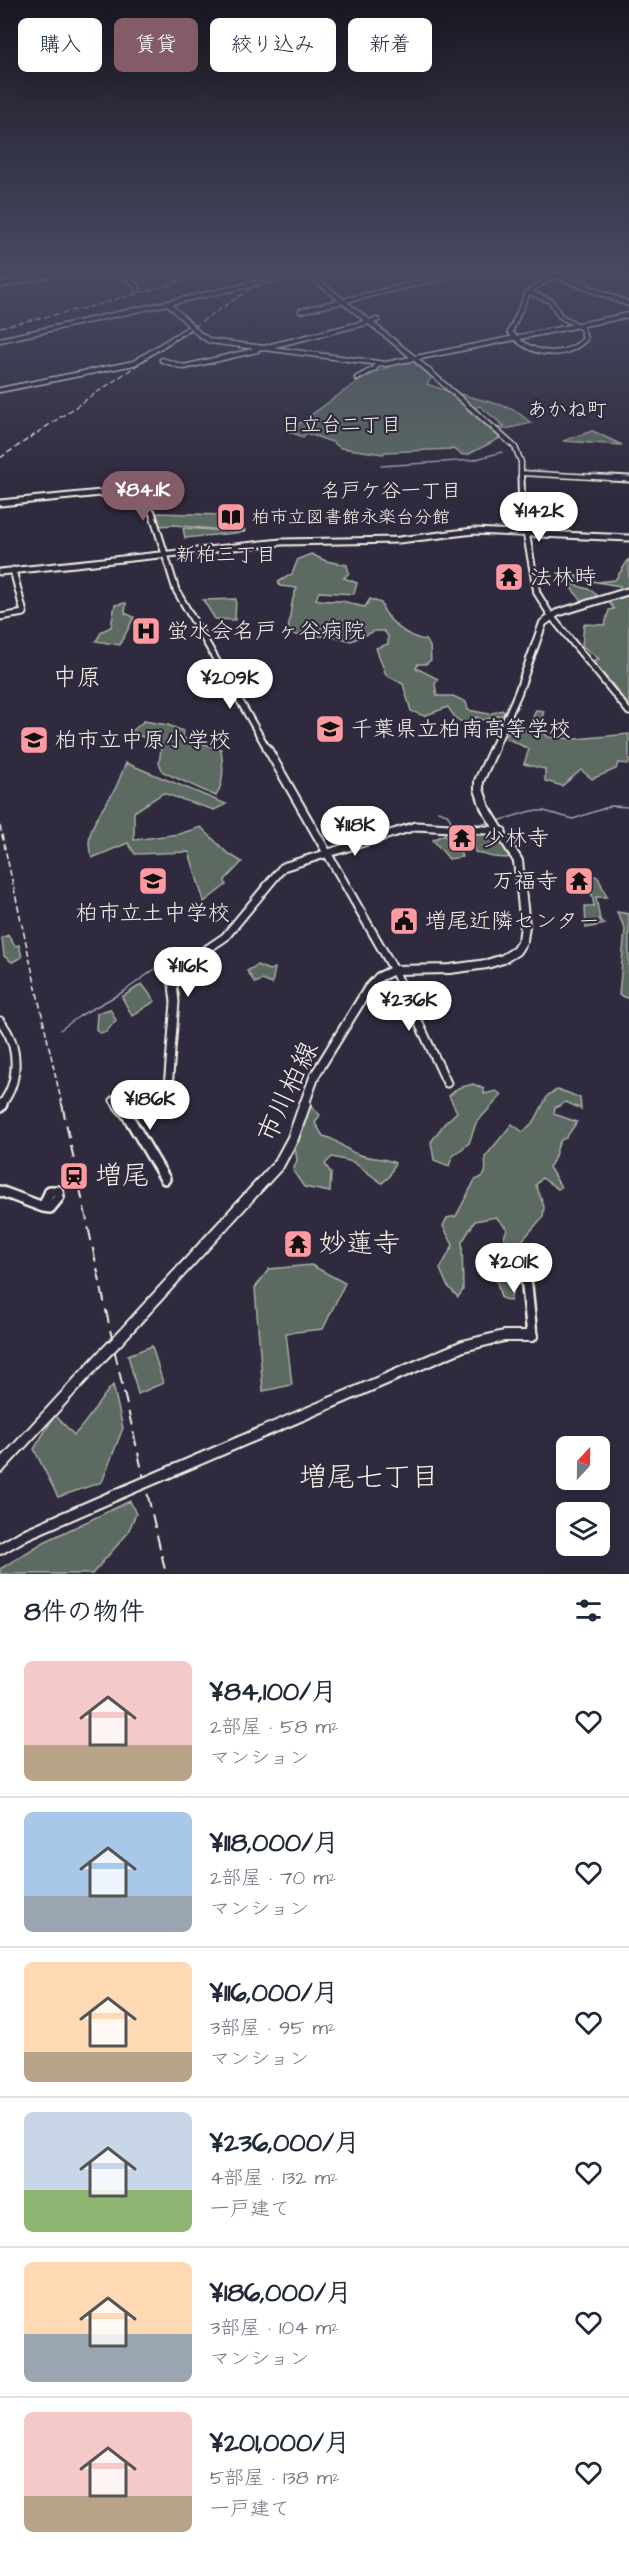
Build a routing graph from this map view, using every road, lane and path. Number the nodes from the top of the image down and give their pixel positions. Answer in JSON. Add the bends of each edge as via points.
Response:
{"nodes":[{"id":1,"x":160,"y":347,"type":"edge"},
{"id":2,"x":257,"y":347,"type":"edge"},
{"id":3,"x":401,"y":347,"type":"edge"},
{"id":4,"x":464,"y":347,"type":"edge"},
{"id":5,"x":527,"y":347,"type":"edge"},
{"id":6,"x":575,"y":347,"type":"edge"},
{"id":7,"x":261,"y":348,"type":"junction"},
{"id":8,"x":413,"y":357,"type":"junction"},
{"id":9,"x":163,"y":360,"type":"dead end"},
{"id":10,"x":378,"y":364,"type":"junction"},
{"id":11,"x":357,"y":378,"type":"dead end"},
{"id":12,"x":0,"y":390,"type":"edge"},
{"id":13,"x":521,"y":473,"type":"junction"},
{"id":14,"x":629,"y":479,"type":"edge"},
{"id":15,"x":0,"y":503,"type":"edge"},
{"id":16,"x":525,"y":532,"type":"junction"},
{"id":17,"x":629,"y":538,"type":"edge"},
{"id":18,"x":164,"y":554,"type":"junction"},
{"id":19,"x":13,"y":570,"type":"junction"},
{"id":20,"x":0,"y":572,"type":"edge"},
{"id":21,"x":629,"y":591,"type":"edge"},
{"id":22,"x":551,"y":616,"type":"junction"},
{"id":23,"x":0,"y":617,"type":"edge"},
{"id":24,"x":629,"y":712,"type":"edge"},
{"id":25,"x":497,"y":825,"type":"junction"},
{"id":26,"x":327,"y":853,"type":"junction"},
{"id":27,"x":394,"y":970,"type":"junction"},
{"id":28,"x":0,"y":1021,"type":"edge"},
{"id":29,"x":447,"y":1083,"type":"dead end"},
{"id":30,"x":114,"y":1100,"type":"dead end"},
{"id":31,"x":0,"y":1107,"type":"edge"},
{"id":32,"x":126,"y":1113,"type":"junction"},
{"id":33,"x":165,"y":1179,"type":"dead end"},
{"id":34,"x":0,"y":1191,"type":"edge"},
{"id":35,"x":43,"y":1207,"type":"dead end"},
{"id":36,"x":519,"y":1249,"type":"dead end"},
{"id":37,"x":532,"y":1336,"type":"joint"},
{"id":38,"x":0,"y":1467,"type":"edge"},
{"id":39,"x":0,"y":1549,"type":"edge"}],
"edges":[{"from":1,"to":12,"type":"street","via":[[129,364]]},
{"from":2,"to":7,"type":"street"},
{"from":3,"to":8,"type":"street"},
{"from":4,"to":8,"type":"street"},
{"from":5,"to":6,"type":"street","via":[[552,352]]},
{"from":7,"to":9,"type":"street","via":[[184,367]]},
{"from":7,"to":10,"type":"street"},
{"from":8,"to":10,"type":"street"},
{"from":8,"to":13,"type":"street","via":[[515,447]]},
{"from":10,"to":11,"type":"street"},
{"from":13,"to":14,"type":"street"},
{"from":13,"to":16,"type":"street"},
{"from":15,"to":18,"type":"street","via":[[122,491],[152,512]]},
{"from":16,"to":17,"type":"street"},
{"from":16,"to":18,"type":"street","via":[[474,531],[399,540],[282,542]]},
{"from":16,"to":22,"type":"street","via":[[534,584]]},
{"from":18,"to":19,"type":"street"},
{"from":18,"to":26,"type":"street","via":[[176,590]]},
{"from":19,"to":20,"type":"street"},
{"from":19,"to":23,"type":"street","via":[[24,613]]},
{"from":21,"to":22,"type":"main road"},
{"from":22,"to":24,"type":"street"},
{"from":22,"to":25,"type":"main road","via":[[539,630],[518,693],[478,781],[480,796]]},
{"from":25,"to":26,"type":"street","via":[[472,833],[416,826]]},
{"from":25,"to":27,"type":"main road","via":[[519,862],[524,929],[520,946],[506,957],[461,970]]},
{"from":26,"to":27,"type":"street"},
{"from":26,"to":32,"type":"street","via":[[283,867],[225,937],[174,972],[168,1088],[164,1095]]},
{"from":27,"to":29,"type":"street"},
{"from":27,"to":38,"type":"main road","name":"市川柏線","bridge":true,"via":[[379,977],[368,989],[320,1066],[279,1164]]},
{"from":28,"to":31,"type":"street","via":[[9,1032],[15,1071],[10,1093]]},
{"from":30,"to":32,"type":"street"},
{"from":32,"to":33,"type":"street"},
{"from":34,"to":35,"type":"street"},
{"from":36,"to":37,"type":"street"},
{"from":37,"to":39,"type":"main road","bridge":true,"via":[[504,1336],[463,1346],[26,1534]]}]}
